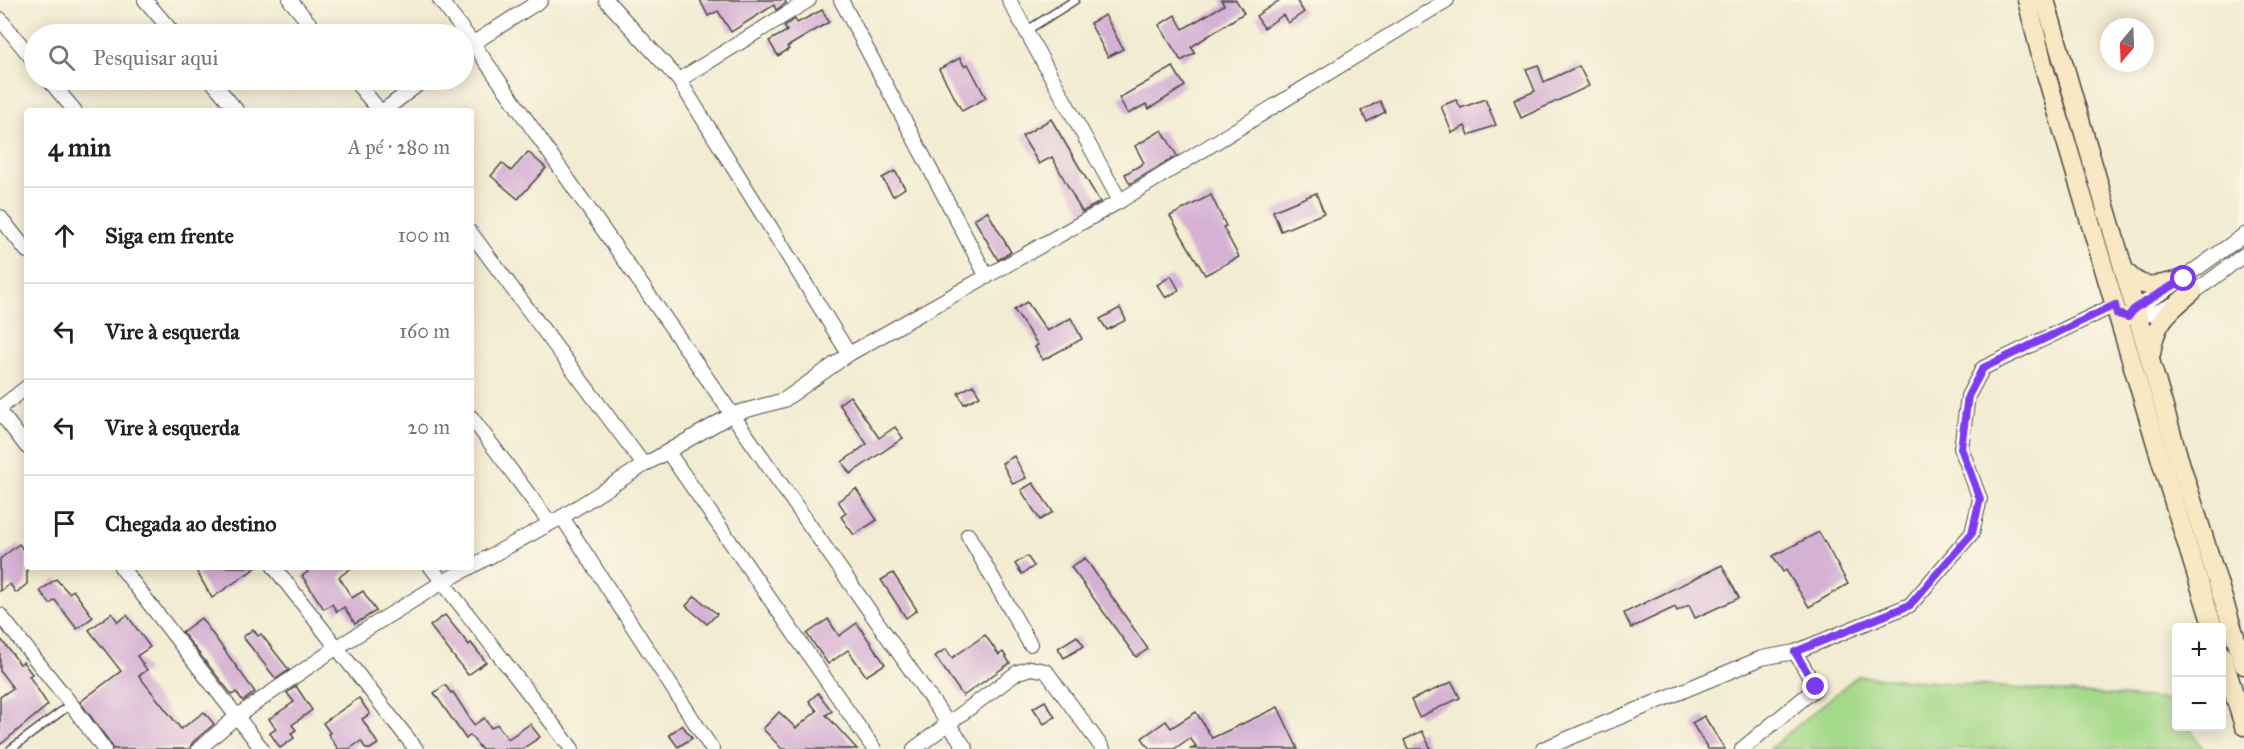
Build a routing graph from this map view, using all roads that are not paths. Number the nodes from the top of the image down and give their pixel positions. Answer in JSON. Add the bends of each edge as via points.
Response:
{"nodes":[{"id":1,"x":145,"y":0,"type":"edge"},
{"id":2,"x":290,"y":0,"type":"edge"},
{"id":3,"x":440,"y":0,"type":"edge"},
{"id":4,"x":541,"y":0,"type":"edge"},
{"id":5,"x":606,"y":0,"type":"edge"},
{"id":6,"x":810,"y":0,"type":"edge"},
{"id":7,"x":841,"y":0,"type":"edge"},
{"id":8,"x":1009,"y":0,"type":"edge"},
{"id":9,"x":1075,"y":0,"type":"edge"},
{"id":10,"x":1447,"y":0,"type":"edge"},
{"id":11,"x":2027,"y":0,"type":"edge"},
{"id":12,"x":2045,"y":0,"type":"edge"},
{"id":13,"x":0,"y":19,"type":"edge"},
{"id":14,"x":165,"y":24,"type":"edge"},
{"id":15,"x":310,"y":24,"type":"edge"},
{"id":16,"x":455,"y":24,"type":"edge"},
{"id":17,"x":1026,"y":31,"type":"junction"},
{"id":18,"x":474,"y":41,"type":"edge"},
{"id":19,"x":24,"y":49,"type":"edge"},
{"id":20,"x":474,"y":53,"type":"edge"},
{"id":21,"x":679,"y":80,"type":"junction"},
{"id":22,"x":57,"y":90,"type":"edge"},
{"id":23,"x":219,"y":90,"type":"edge"},
{"id":24,"x":363,"y":90,"type":"edge"},
{"id":25,"x":410,"y":90,"type":"edge"},
{"id":26,"x":72,"y":108,"type":"edge"},
{"id":27,"x":234,"y":108,"type":"edge"},
{"id":28,"x":379,"y":108,"type":"edge"},
{"id":29,"x":386,"y":108,"type":"edge"},
{"id":30,"x":1120,"y":201,"type":"junction"},
{"id":31,"x":0,"y":217,"type":"edge"},
{"id":32,"x":2244,"y":235,"type":"edge"},
{"id":33,"x":474,"y":237,"type":"edge"},
{"id":34,"x":24,"y":247,"type":"edge"},
{"id":35,"x":2244,"y":255,"type":"edge"},
{"id":36,"x":2124,"y":270,"type":"junction"},
{"id":37,"x":987,"y":278,"type":"junction"},
{"id":38,"x":2188,"y":285,"type":"junction"},
{"id":39,"x":2126,"y":315,"type":"junction"},
{"id":40,"x":849,"y":354,"type":"junction"},
{"id":41,"x":2150,"y":359,"type":"junction"},
{"id":42,"x":24,"y":390,"type":"edge"},
{"id":43,"x":0,"y":410,"type":"edge"},
{"id":44,"x":733,"y":414,"type":"junction"},
{"id":45,"x":474,"y":421,"type":"edge"},
{"id":46,"x":24,"y":443,"type":"edge"},
{"id":47,"x":668,"y":452,"type":"junction"},
{"id":48,"x":644,"y":465,"type":"junction"},
{"id":49,"x":556,"y":520,"type":"junction"},
{"id":50,"x":968,"y":535,"type":"dead end"},
{"id":51,"x":474,"y":565,"type":"edge"},
{"id":52,"x":123,"y":570,"type":"edge"},
{"id":53,"x":276,"y":570,"type":"edge"},
{"id":54,"x":433,"y":570,"type":"edge"},
{"id":55,"x":465,"y":570,"type":"edge"},
{"id":56,"x":443,"y":582,"type":"junction"},
{"id":57,"x":0,"y":615,"type":"edge"},
{"id":58,"x":2212,"y":623,"type":"edge"},
{"id":59,"x":1030,"y":644,"type":"dead end"},
{"id":60,"x":336,"y":648,"type":"junction"},
{"id":61,"x":1795,"y":652,"type":"junction"},
{"id":62,"x":2244,"y":666,"type":"edge"},
{"id":63,"x":2226,"y":668,"type":"edge"},
{"id":64,"x":71,"y":704,"type":"junction"},
{"id":65,"x":237,"y":716,"type":"junction"},
{"id":66,"x":950,"y":724,"type":"junction"},
{"id":67,"x":2244,"y":726,"type":"edge"},
{"id":68,"x":10,"y":749,"type":"edge"},
{"id":69,"x":104,"y":749,"type":"edge"},
{"id":70,"x":199,"y":749,"type":"edge"},
{"id":71,"x":262,"y":749,"type":"edge"},
{"id":72,"x":416,"y":749,"type":"edge"},
{"id":73,"x":572,"y":749,"type":"edge"},
{"id":74,"x":712,"y":749,"type":"edge"},
{"id":75,"x":874,"y":749,"type":"edge"},
{"id":76,"x":914,"y":749,"type":"edge"},
{"id":77,"x":966,"y":749,"type":"edge"},
{"id":78,"x":1102,"y":749,"type":"edge"},
{"id":79,"x":1543,"y":749,"type":"edge"},
{"id":80,"x":1742,"y":749,"type":"edge"}],
"edges":[{"from":1,"to":14,"type":"street"},
{"from":2,"to":15,"type":"street"},
{"from":3,"to":16,"type":"street"},
{"from":4,"to":18,"type":"street"},
{"from":5,"to":21,"type":"street"},
{"from":6,"to":21,"type":"street"},
{"from":7,"to":37,"type":"street"},
{"from":8,"to":17,"type":"street"},
{"from":9,"to":17,"type":"lane"},
{"from":10,"to":30,"type":"street"},
{"from":11,"to":39,"type":"street","via":[[2043,64]]},
{"from":12,"to":36,"type":"street"},
{"from":13,"to":19,"type":"street"},
{"from":17,"to":30,"type":"street"},
{"from":20,"to":44,"type":"street"},
{"from":21,"to":40,"type":"street"},
{"from":22,"to":26,"type":"street"},
{"from":23,"to":27,"type":"street"},
{"from":24,"to":28,"type":"street"},
{"from":25,"to":29,"type":"street"},
{"from":30,"to":37,"type":"street"},
{"from":31,"to":34,"type":"street"},
{"from":32,"to":38,"type":"street"},
{"from":33,"to":48,"type":"street"},
{"from":35,"to":38,"type":"street"},
{"from":36,"to":38,"type":"street","via":[[2133,281],[2145,285]]},
{"from":36,"to":39,"type":"street"},
{"from":37,"to":40,"type":"street"},
{"from":38,"to":39,"type":"street","via":[[2156,313]]},
{"from":38,"to":41,"type":"street","via":[[2159,322]]},
{"from":39,"to":41,"type":"street"},
{"from":39,"to":58,"type":"street"},
{"from":39,"to":61,"type":"street","via":[[1983,368],[1968,396],[1961,448],[1980,499],[1972,533],[1910,605]]},
{"from":40,"to":44,"type":"street","via":[[784,400]]},
{"from":41,"to":62,"type":"street"},
{"from":42,"to":43,"type":"street"},
{"from":43,"to":46,"type":"street"},
{"from":44,"to":47,"type":"street"},
{"from":44,"to":66,"type":"street"},
{"from":45,"to":49,"type":"street"},
{"from":47,"to":48,"type":"street"},
{"from":47,"to":75,"type":"street"},
{"from":48,"to":49,"type":"street"},
{"from":49,"to":51,"type":"street"},
{"from":49,"to":74,"type":"street"},
{"from":50,"to":59,"type":"street"},
{"from":52,"to":65,"type":"street"},
{"from":53,"to":60,"type":"street"},
{"from":54,"to":56,"type":"street"},
{"from":55,"to":56,"type":"street"},
{"from":56,"to":60,"type":"street"},
{"from":56,"to":73,"type":"street"},
{"from":57,"to":64,"type":"street"},
{"from":60,"to":65,"type":"street"},
{"from":60,"to":72,"type":"street"},
{"from":61,"to":79,"type":"street","via":[[1762,658]]},
{"from":61,"to":80,"type":"street","via":[[1816,687]]},
{"from":63,"to":67,"type":"street"},
{"from":64,"to":68,"type":"lane"},
{"from":64,"to":69,"type":"street"},
{"from":65,"to":70,"type":"street"},
{"from":65,"to":71,"type":"street"},
{"from":66,"to":76,"type":"street"},
{"from":66,"to":77,"type":"street"},
{"from":66,"to":78,"type":"street","via":[[1018,672],[1031,668],[1046,671]]}]}
